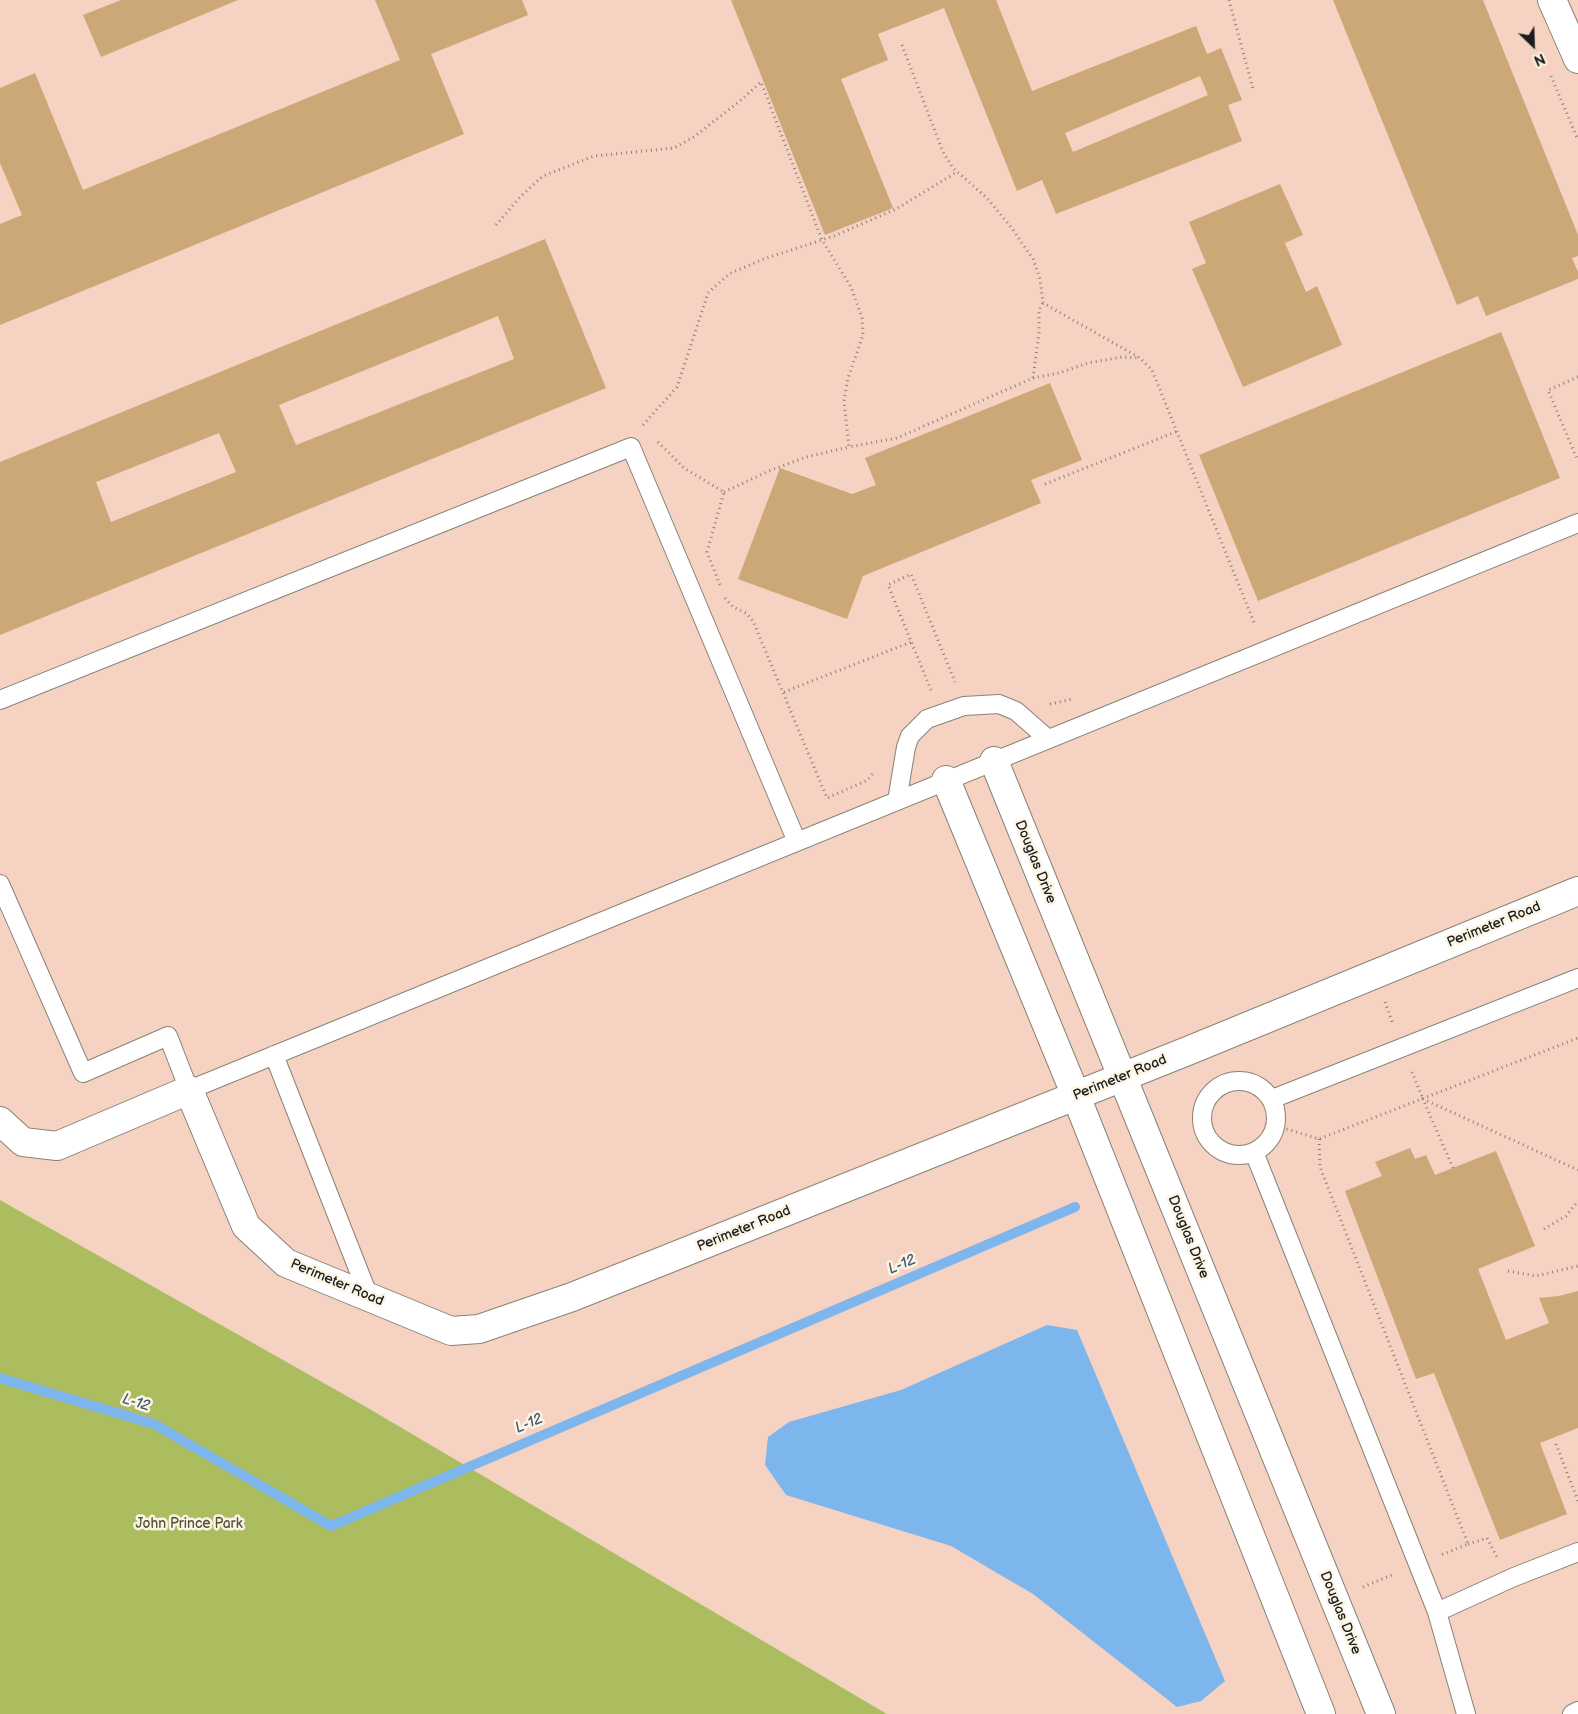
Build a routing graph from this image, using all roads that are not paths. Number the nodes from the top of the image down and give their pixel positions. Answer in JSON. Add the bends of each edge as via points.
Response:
{"nodes":[{"id":1,"x":1564,"y":14,"type":"edge"},
{"id":2,"x":1578,"y":58,"type":"edge"},
{"id":3,"x":1578,"y":522,"type":"edge"},
{"id":4,"x":0,"y":700,"type":"edge"},
{"id":5,"x":1048,"y":739,"type":"junction"},
{"id":6,"x":994,"y":761,"type":"junction"},
{"id":7,"x":946,"y":780,"type":"junction"},
{"id":8,"x":897,"y":801,"type":"junction"},
{"id":9,"x":797,"y":842,"type":"junction"},
{"id":10,"x":0,"y":884,"type":"edge"},
{"id":11,"x":1578,"y":891,"type":"edge"},
{"id":12,"x":1578,"y":978,"type":"edge"},
{"id":13,"x":274,"y":1055,"type":"junction"},
{"id":14,"x":1122,"y":1077,"type":"junction"},
{"id":15,"x":189,"y":1090,"type":"junction"},
{"id":16,"x":1076,"y":1096,"type":"junction"},
{"id":17,"x":1272,"y":1099,"type":"junction"},
{"id":18,"x":0,"y":1120,"type":"edge"},
{"id":19,"x":1254,"y":1152,"type":"junction"},
{"id":20,"x":369,"y":1297,"type":"junction"},
{"id":21,"x":1578,"y":1552,"type":"edge"},
{"id":22,"x":1437,"y":1612,"type":"junction"},
{"id":23,"x":1578,"y":1712,"type":"edge"},
{"id":24,"x":1321,"y":1714,"type":"edge"},
{"id":25,"x":1381,"y":1714,"type":"edge"},
{"id":26,"x":1466,"y":1714,"type":"edge"},
{"id":27,"x":1572,"y":1714,"type":"edge"}],
"edges":[{"from":1,"to":2,"type":"street"},
{"from":3,"to":5,"type":"lane"},
{"from":4,"to":9,"type":"lane","via":[[631,447]]},
{"from":5,"to":6,"type":"lane"},
{"from":5,"to":8,"type":"lane","via":[[1016,711],[999,704],[964,706],[927,720],[910,736]]},
{"from":6,"to":7,"type":"lane"},
{"from":6,"to":14,"type":"street","name":"Douglas Drive"},
{"from":7,"to":8,"type":"lane"},
{"from":7,"to":16,"type":"street"},
{"from":8,"to":9,"type":"lane"},
{"from":9,"to":13,"type":"lane"},
{"from":10,"to":15,"type":"lane","via":[[83,1073],[168,1036]]},
{"from":11,"to":14,"type":"street","name":"Perimeter Road"},
{"from":12,"to":17,"type":"lane"},
{"from":13,"to":15,"type":"lane"},
{"from":13,"to":20,"type":"lane"},
{"from":14,"to":16,"type":"street","name":"Perimeter Road"},
{"from":14,"to":25,"type":"street","name":"Douglas Drive"},
{"from":15,"to":18,"type":"street","via":[[57,1146],[23,1142]]},
{"from":15,"to":20,"type":"street","name":"Perimeter Road","via":[[246,1226],[286,1263]]},
{"from":16,"to":20,"type":"street","name":"Perimeter Road","via":[[572,1298],[479,1329],[450,1331]]},
{"from":16,"to":24,"type":"street"},
{"from":17,"to":19,"type":"lane","via":[[1275,1108],[1271,1137]]},
{"from":17,"to":19,"type":"lane","via":[[1264,1089],[1241,1080],[1218,1086],[1205,1100],[1203,1130],[1209,1141],[1230,1154]]},
{"from":19,"to":22,"type":"lane"},
{"from":21,"to":22,"type":"lane"},
{"from":22,"to":26,"type":"lane"},
{"from":23,"to":27,"type":"lane"}]}
